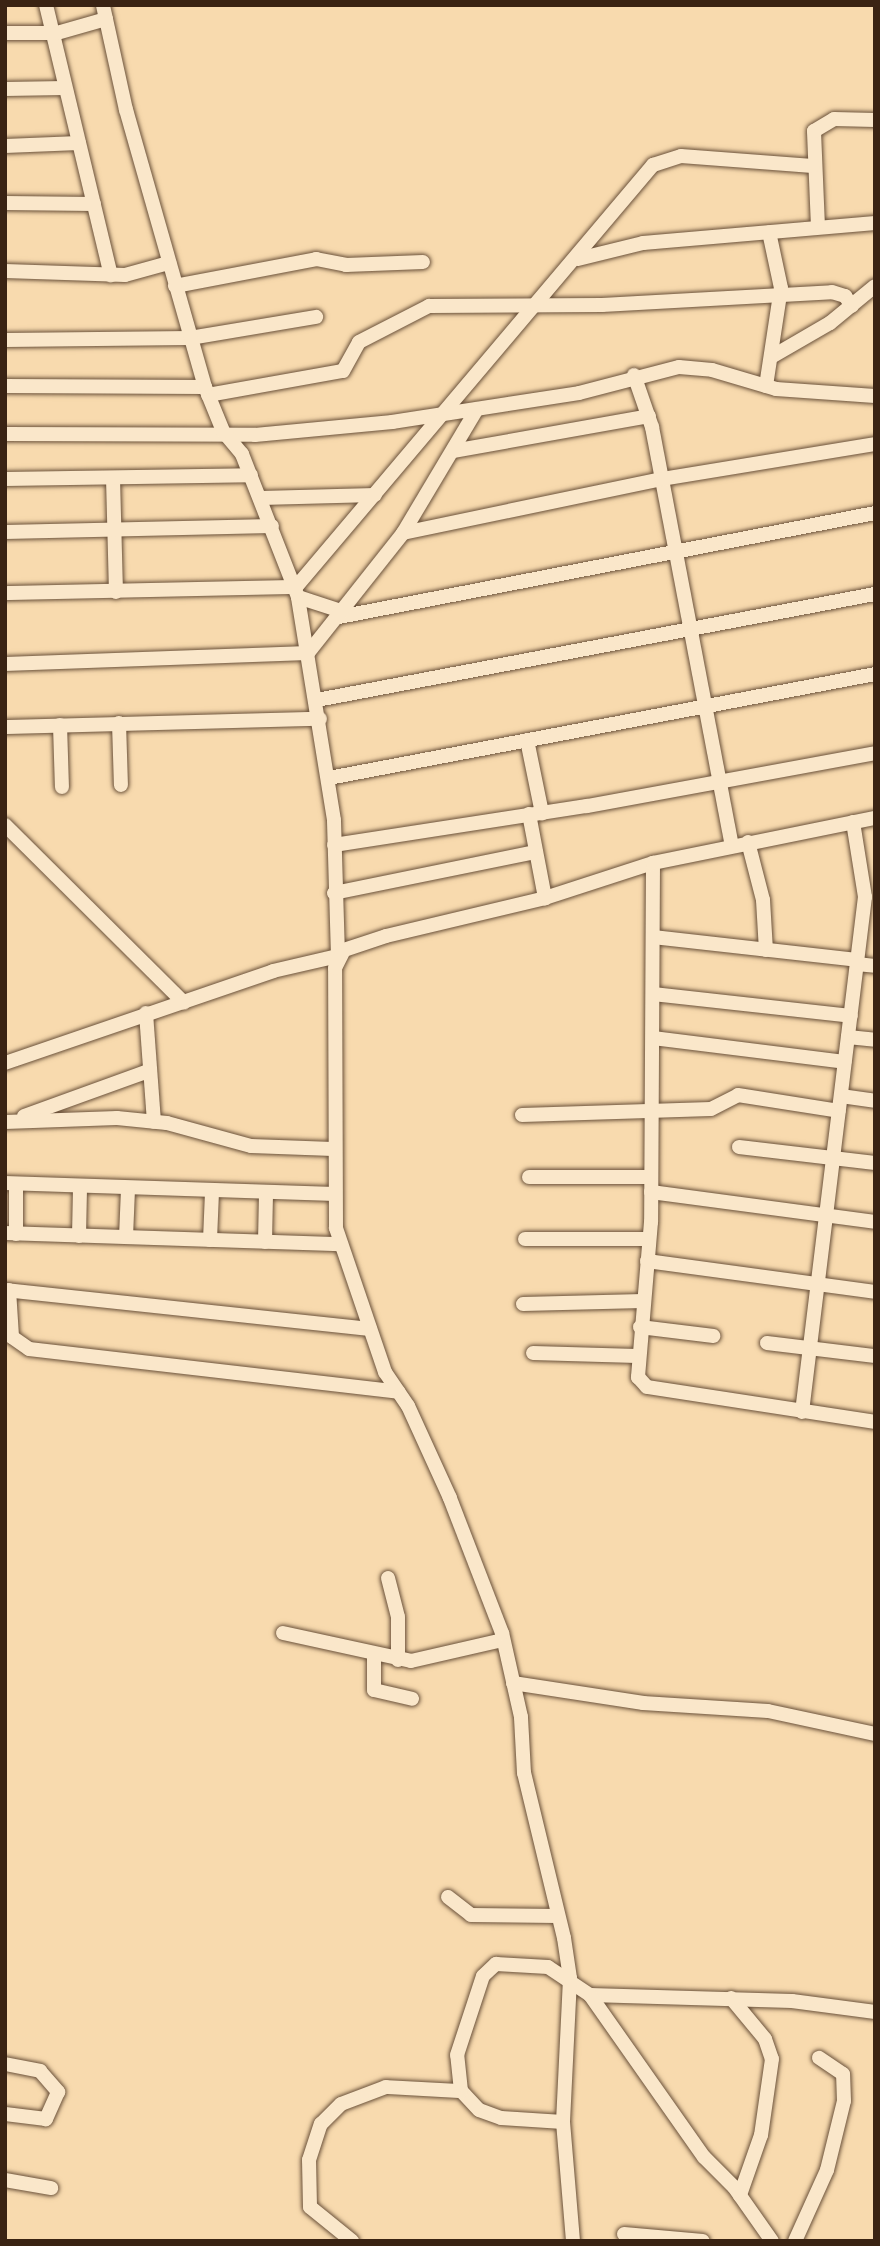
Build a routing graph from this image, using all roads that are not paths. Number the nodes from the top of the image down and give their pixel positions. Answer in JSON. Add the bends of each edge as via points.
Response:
{"nodes":[{"id":1,"x":46,"y":5,"type":"edge"},
{"id":2,"x":104,"y":12,"type":"edge"},
{"id":3,"x":5,"y":33,"type":"edge"},
{"id":4,"x":52,"y":33,"type":"junction"},
{"id":5,"x":65,"y":88,"type":"junction"},
{"id":6,"x":5,"y":89,"type":"edge"},
{"id":7,"x":875,"y":120,"type":"edge"},
{"id":8,"x":79,"y":143,"type":"junction"},
{"id":9,"x":5,"y":146,"type":"edge"},
{"id":10,"x":813,"y":166,"type":"junction"},
{"id":11,"x":5,"y":203,"type":"edge"},
{"id":12,"x":94,"y":204,"type":"junction"},
{"id":13,"x":875,"y":223,"type":"edge"},
{"id":14,"x":818,"y":228,"type":"junction"},
{"id":15,"x":769,"y":232,"type":"junction"},
{"id":16,"x":576,"y":260,"type":"junction"},
{"id":17,"x":423,"y":262,"type":"dead end"},
{"id":18,"x":169,"y":263,"type":"junction"},
{"id":19,"x":5,"y":271,"type":"edge"},
{"id":20,"x":111,"y":275,"type":"junction"},
{"id":21,"x":175,"y":286,"type":"junction"},
{"id":22,"x":875,"y":286,"type":"edge"},
{"id":23,"x":779,"y":298,"type":"junction"},
{"id":24,"x":542,"y":301,"type":"junction"},
{"id":25,"x":852,"y":306,"type":"junction"},
{"id":26,"x":316,"y":317,"type":"dead end"},
{"id":27,"x":190,"y":338,"type":"junction"},
{"id":28,"x":5,"y":340,"type":"edge"},
{"id":29,"x":772,"y":356,"type":"junction"},
{"id":30,"x":634,"y":375,"type":"junction"},
{"id":31,"x":5,"y":386,"type":"edge"},
{"id":32,"x":766,"y":386,"type":"junction"},
{"id":33,"x":206,"y":391,"type":"junction"},
{"id":34,"x":875,"y":396,"type":"edge"},
{"id":35,"x":477,"y":409,"type":"junction"},
{"id":36,"x":447,"y":412,"type":"junction"},
{"id":37,"x":649,"y":416,"type":"junction"},
{"id":38,"x":5,"y":434,"type":"edge"},
{"id":39,"x":227,"y":436,"type":"junction"},
{"id":40,"x":875,"y":444,"type":"edge"},
{"id":41,"x":453,"y":451,"type":"junction"},
{"id":42,"x":251,"y":475,"type":"junction"},
{"id":43,"x":113,"y":478,"type":"junction"},
{"id":44,"x":5,"y":479,"type":"edge"},
{"id":45,"x":662,"y":479,"type":"junction"},
{"id":46,"x":375,"y":495,"type":"junction"},
{"id":47,"x":261,"y":498,"type":"junction"},
{"id":48,"x":875,"y":513,"type":"edge"},
{"id":49,"x":272,"y":526,"type":"junction"},
{"id":50,"x":114,"y":531,"type":"junction"},
{"id":51,"x":5,"y":532,"type":"edge"},
{"id":52,"x":403,"y":533,"type":"junction"},
{"id":53,"x":675,"y":549,"type":"junction"},
{"id":54,"x":116,"y":592,"type":"junction"},
{"id":55,"x":297,"y":592,"type":"junction"},
{"id":56,"x":5,"y":593,"type":"edge"},
{"id":57,"x":875,"y":594,"type":"edge"},
{"id":58,"x":341,"y":614,"type":"junction"},
{"id":59,"x":691,"y":630,"type":"junction"},
{"id":60,"x":308,"y":653,"type":"junction"},
{"id":61,"x":5,"y":664,"type":"edge"},
{"id":62,"x":875,"y":674,"type":"edge"},
{"id":63,"x":317,"y":699,"type":"junction"},
{"id":64,"x":707,"y":706,"type":"junction"},
{"id":65,"x":320,"y":719,"type":"junction"},
{"id":66,"x":119,"y":723,"type":"junction"},
{"id":67,"x":60,"y":725,"type":"junction"},
{"id":68,"x":5,"y":727,"type":"edge"},
{"id":69,"x":527,"y":740,"type":"junction"},
{"id":70,"x":875,"y":753,"type":"edge"},
{"id":71,"x":329,"y":778,"type":"junction"},
{"id":72,"x":720,"y":783,"type":"junction"},
{"id":73,"x":121,"y":785,"type":"dead end"},
{"id":74,"x":62,"y":787,"type":"dead end"},
{"id":75,"x":536,"y":814,"type":"junction"},
{"id":76,"x":875,"y":818,"type":"edge"},
{"id":77,"x":853,"y":822,"type":"junction"},
{"id":78,"x":5,"y":825,"type":"edge"},
{"id":79,"x":748,"y":842,"type":"junction"},
{"id":80,"x":334,"y":845,"type":"junction"},
{"id":81,"x":732,"y":845,"type":"junction"},
{"id":82,"x":536,"y":852,"type":"junction"},
{"id":83,"x":653,"y":863,"type":"junction"},
{"id":84,"x":334,"y":893,"type":"junction"},
{"id":85,"x":545,"y":898,"type":"junction"},
{"id":86,"x":653,"y":937,"type":"junction"},
{"id":87,"x":766,"y":950,"type":"junction"},
{"id":88,"x":338,"y":956,"type":"junction"},
{"id":89,"x":857,"y":962,"type":"junction"},
{"id":90,"x":875,"y":967,"type":"edge"},
{"id":91,"x":653,"y":994,"type":"junction"},
{"id":92,"x":184,"y":1003,"type":"junction"},
{"id":93,"x":146,"y":1013,"type":"junction"},
{"id":94,"x":850,"y":1016,"type":"junction"},
{"id":95,"x":848,"y":1037,"type":"junction"},
{"id":96,"x":653,"y":1038,"type":"junction"},
{"id":97,"x":875,"y":1040,"type":"edge"},
{"id":98,"x":845,"y":1062,"type":"junction"},
{"id":99,"x":5,"y":1063,"type":"edge"},
{"id":100,"x":148,"y":1071,"type":"junction"},
{"id":101,"x":875,"y":1101,"type":"edge"},
{"id":102,"x":840,"y":1104,"type":"junction"},
{"id":103,"x":652,"y":1109,"type":"junction"},
{"id":104,"x":522,"y":1115,"type":"dead end"},
{"id":105,"x":7,"y":1121,"type":"edge"},
{"id":106,"x":154,"y":1122,"type":"junction"},
{"id":107,"x":738,"y":1147,"type":"dead end"},
{"id":108,"x":333,"y":1149,"type":"junction"},
{"id":109,"x":833,"y":1158,"type":"junction"},
{"id":110,"x":875,"y":1163,"type":"edge"},
{"id":111,"x":529,"y":1177,"type":"dead end"},
{"id":112,"x":651,"y":1177,"type":"junction"},
{"id":113,"x":11,"y":1183,"type":"edge"},
{"id":114,"x":80,"y":1187,"type":"junction"},
{"id":115,"x":128,"y":1190,"type":"junction"},
{"id":116,"x":212,"y":1192,"type":"junction"},
{"id":117,"x":651,"y":1192,"type":"junction"},
{"id":118,"x":266,"y":1193,"type":"junction"},
{"id":119,"x":335,"y":1194,"type":"junction"},
{"id":120,"x":826,"y":1215,"type":"junction"},
{"id":121,"x":875,"y":1222,"type":"edge"},
{"id":122,"x":10,"y":1234,"type":"edge"},
{"id":123,"x":79,"y":1236,"type":"junction"},
{"id":124,"x":126,"y":1237,"type":"junction"},
{"id":125,"x":525,"y":1239,"type":"dead end"},
{"id":126,"x":649,"y":1239,"type":"junction"},
{"id":127,"x":210,"y":1240,"type":"junction"},
{"id":128,"x":265,"y":1242,"type":"junction"},
{"id":129,"x":341,"y":1244,"type":"junction"},
{"id":130,"x":647,"y":1261,"type":"junction"},
{"id":131,"x":817,"y":1286,"type":"junction"},
{"id":132,"x":7,"y":1290,"type":"edge"},
{"id":133,"x":875,"y":1292,"type":"edge"},
{"id":134,"x":643,"y":1301,"type":"junction"},
{"id":135,"x":523,"y":1304,"type":"dead end"},
{"id":136,"x":640,"y":1327,"type":"junction"},
{"id":137,"x":370,"y":1329,"type":"junction"},
{"id":138,"x":713,"y":1336,"type":"dead end"},
{"id":139,"x":767,"y":1343,"type":"dead end"},
{"id":140,"x":808,"y":1349,"type":"junction"},
{"id":141,"x":533,"y":1353,"type":"dead end"},
{"id":142,"x":637,"y":1356,"type":"junction"},
{"id":143,"x":875,"y":1356,"type":"edge"},
{"id":144,"x":399,"y":1392,"type":"junction"},
{"id":145,"x":802,"y":1412,"type":"junction"},
{"id":146,"x":875,"y":1422,"type":"edge"},
{"id":147,"x":388,"y":1578,"type":"dead end"},
{"id":148,"x":283,"y":1633,"type":"dead end"},
{"id":149,"x":503,"y":1640,"type":"junction"},
{"id":150,"x":374,"y":1654,"type":"junction"},
{"id":151,"x":398,"y":1660,"type":"junction"},
{"id":152,"x":513,"y":1683,"type":"junction"},
{"id":153,"x":412,"y":1699,"type":"dead end"},
{"id":154,"x":875,"y":1734,"type":"edge"},
{"id":155,"x":448,"y":1897,"type":"dead end"},
{"id":156,"x":557,"y":1916,"type":"junction"},
{"id":157,"x":570,"y":1978,"type":"junction"},
{"id":158,"x":590,"y":1995,"type":"junction"},
{"id":159,"x":731,"y":1998,"type":"junction"},
{"id":160,"x":875,"y":2012,"type":"edge"},
{"id":161,"x":819,"y":2058,"type":"dead end"},
{"id":162,"x":5,"y":2064,"type":"edge"},
{"id":163,"x":461,"y":2091,"type":"junction"},
{"id":164,"x":5,"y":2114,"type":"edge"},
{"id":165,"x":563,"y":2122,"type":"junction"},
{"id":166,"x":5,"y":2180,"type":"edge"},
{"id":167,"x":51,"y":2188,"type":"dead end"},
{"id":168,"x":740,"y":2194,"type":"junction"},
{"id":169,"x":624,"y":2234,"type":"dead end"},
{"id":170,"x":352,"y":2241,"type":"edge"},
{"id":171,"x":573,"y":2241,"type":"edge"},
{"id":172,"x":703,"y":2241,"type":"edge"},
{"id":173,"x":772,"y":2241,"type":"edge"},
{"id":174,"x":795,"y":2241,"type":"edge"}],
"edges":[{"from":1,"to":4,"type":"street"},
{"from":2,"to":4,"type":"street"},
{"from":2,"to":18,"type":"street"},
{"from":3,"to":4,"type":"street"},
{"from":4,"to":5,"type":"street"},
{"from":5,"to":6,"type":"street"},
{"from":5,"to":8,"type":"street"},
{"from":7,"to":10,"type":"street","via":[[834,118],[819,124],[812,142]]},
{"from":8,"to":9,"type":"street"},
{"from":8,"to":12,"type":"street"},
{"from":10,"to":14,"type":"street"},
{"from":10,"to":16,"type":"street","via":[[704,157],[662,160]]},
{"from":11,"to":12,"type":"street"},
{"from":12,"to":20,"type":"street"},
{"from":13,"to":14,"type":"street"},
{"from":14,"to":15,"type":"street"},
{"from":15,"to":16,"type":"street","via":[[643,243]]},
{"from":15,"to":23,"type":"street"},
{"from":16,"to":24,"type":"street"},
{"from":17,"to":21,"type":"street","via":[[346,265],[316,259]]},
{"from":18,"to":20,"type":"street"},
{"from":18,"to":21,"type":"street"},
{"from":19,"to":20,"type":"street"},
{"from":21,"to":27,"type":"street"},
{"from":22,"to":25,"type":"street"},
{"from":23,"to":24,"type":"street","via":[[579,305]]},
{"from":23,"to":25,"type":"street","via":[[832,292],[845,296]]},
{"from":23,"to":29,"type":"street"},
{"from":24,"to":33,"type":"street","via":[[429,306],[359,342],[343,371]]},
{"from":24,"to":36,"type":"street"},
{"from":25,"to":29,"type":"street"},
{"from":26,"to":27,"type":"street"},
{"from":27,"to":28,"type":"street"},
{"from":27,"to":33,"type":"street"},
{"from":29,"to":32,"type":"street"},
{"from":30,"to":32,"type":"street","via":[[698,367]]},
{"from":30,"to":35,"type":"street","via":[[579,393]]},
{"from":30,"to":37,"type":"street"},
{"from":31,"to":33,"type":"street"},
{"from":32,"to":34,"type":"street"},
{"from":33,"to":39,"type":"street"},
{"from":35,"to":36,"type":"street"},
{"from":35,"to":41,"type":"street"},
{"from":36,"to":39,"type":"street"},
{"from":36,"to":46,"type":"street"},
{"from":37,"to":41,"type":"street"},
{"from":37,"to":45,"type":"street"},
{"from":38,"to":39,"type":"street"},
{"from":39,"to":42,"type":"street"},
{"from":40,"to":45,"type":"street"},
{"from":41,"to":52,"type":"street"},
{"from":42,"to":43,"type":"street"},
{"from":42,"to":47,"type":"street"},
{"from":43,"to":44,"type":"street"},
{"from":43,"to":50,"type":"street"},
{"from":45,"to":52,"type":"street"},
{"from":45,"to":53,"type":"street"},
{"from":46,"to":47,"type":"street"},
{"from":46,"to":55,"type":"street"},
{"from":47,"to":49,"type":"street"},
{"from":48,"to":53,"type":"street"},
{"from":49,"to":50,"type":"street"},
{"from":49,"to":55,"type":"street"},
{"from":50,"to":51,"type":"street"},
{"from":50,"to":54,"type":"street"},
{"from":52,"to":58,"type":"street"},
{"from":53,"to":58,"type":"street"},
{"from":53,"to":59,"type":"street"},
{"from":54,"to":55,"type":"street"},
{"from":54,"to":56,"type":"street"},
{"from":55,"to":58,"type":"street"},
{"from":55,"to":60,"type":"street"},
{"from":57,"to":59,"type":"street"},
{"from":58,"to":60,"type":"street"},
{"from":59,"to":63,"type":"street"},
{"from":59,"to":64,"type":"street"},
{"from":60,"to":61,"type":"street"},
{"from":60,"to":63,"type":"street"},
{"from":62,"to":64,"type":"street"},
{"from":63,"to":65,"type":"street"},
{"from":64,"to":69,"type":"street"},
{"from":64,"to":72,"type":"street"},
{"from":65,"to":66,"type":"street"},
{"from":65,"to":71,"type":"street"},
{"from":66,"to":67,"type":"street"},
{"from":66,"to":73,"type":"street"},
{"from":67,"to":68,"type":"street"},
{"from":67,"to":74,"type":"street"},
{"from":69,"to":71,"type":"street"},
{"from":69,"to":75,"type":"street"},
{"from":70,"to":72,"type":"street"},
{"from":71,"to":80,"type":"street"},
{"from":72,"to":75,"type":"street"},
{"from":72,"to":81,"type":"street"},
{"from":75,"to":80,"type":"street"},
{"from":75,"to":82,"type":"street"},
{"from":76,"to":77,"type":"street"},
{"from":77,"to":79,"type":"street"},
{"from":77,"to":89,"type":"street","via":[[865,897]]},
{"from":78,"to":92,"type":"street"},
{"from":79,"to":81,"type":"street"},
{"from":79,"to":87,"type":"street","via":[[764,907]]},
{"from":80,"to":84,"type":"street"},
{"from":81,"to":83,"type":"street"},
{"from":82,"to":84,"type":"street"},
{"from":82,"to":85,"type":"street"},
{"from":83,"to":85,"type":"street"},
{"from":83,"to":86,"type":"street"},
{"from":84,"to":88,"type":"street"},
{"from":85,"to":88,"type":"street","via":[[387,936]]},
{"from":86,"to":87,"type":"street"},
{"from":86,"to":91,"type":"street"},
{"from":87,"to":89,"type":"street"},
{"from":88,"to":92,"type":"street","via":[[273,971]]},
{"from":88,"to":108,"type":"street"},
{"from":89,"to":90,"type":"street"},
{"from":89,"to":94,"type":"street"},
{"from":91,"to":94,"type":"street"},
{"from":91,"to":96,"type":"street"},
{"from":92,"to":93,"type":"street"},
{"from":93,"to":99,"type":"street"},
{"from":93,"to":100,"type":"street"},
{"from":94,"to":95,"type":"street"},
{"from":95,"to":97,"type":"street"},
{"from":95,"to":98,"type":"street"},
{"from":96,"to":98,"type":"street"},
{"from":96,"to":103,"type":"street"},
{"from":98,"to":102,"type":"street"},
{"from":100,"to":105,"type":"street"},
{"from":100,"to":106,"type":"street"},
{"from":101,"to":102,"type":"street"},
{"from":102,"to":103,"type":"street","via":[[738,1095],[711,1109]]},
{"from":102,"to":109,"type":"street"},
{"from":103,"to":104,"type":"street"},
{"from":103,"to":112,"type":"street"},
{"from":105,"to":106,"type":"street"},
{"from":106,"to":108,"type":"street","via":[[251,1146]]},
{"from":107,"to":109,"type":"street"},
{"from":108,"to":119,"type":"street"},
{"from":109,"to":110,"type":"street"},
{"from":109,"to":120,"type":"street"},
{"from":111,"to":112,"type":"street"},
{"from":112,"to":117,"type":"street"},
{"from":113,"to":114,"type":"street"},
{"from":113,"to":122,"type":"street"},
{"from":114,"to":115,"type":"street"},
{"from":114,"to":123,"type":"street"},
{"from":115,"to":116,"type":"street"},
{"from":115,"to":124,"type":"street"},
{"from":116,"to":118,"type":"street"},
{"from":116,"to":127,"type":"street"},
{"from":117,"to":120,"type":"street"},
{"from":117,"to":126,"type":"street"},
{"from":118,"to":119,"type":"street"},
{"from":118,"to":128,"type":"street"},
{"from":119,"to":129,"type":"street"},
{"from":120,"to":121,"type":"street"},
{"from":120,"to":131,"type":"street"},
{"from":122,"to":123,"type":"street"},
{"from":123,"to":124,"type":"street"},
{"from":124,"to":127,"type":"street"},
{"from":125,"to":126,"type":"street"},
{"from":126,"to":130,"type":"street"},
{"from":127,"to":128,"type":"street"},
{"from":128,"to":129,"type":"street"},
{"from":129,"to":137,"type":"street"},
{"from":130,"to":131,"type":"street"},
{"from":130,"to":134,"type":"street"},
{"from":131,"to":133,"type":"street"},
{"from":131,"to":140,"type":"street"},
{"from":132,"to":137,"type":"street"},
{"from":132,"to":144,"type":"street","via":[[12,1337],[29,1349]]},
{"from":134,"to":135,"type":"street"},
{"from":134,"to":136,"type":"street"},
{"from":136,"to":138,"type":"street"},
{"from":136,"to":142,"type":"street"},
{"from":137,"to":144,"type":"street"},
{"from":139,"to":140,"type":"street"},
{"from":140,"to":143,"type":"street"},
{"from":140,"to":145,"type":"street"},
{"from":141,"to":142,"type":"street"},
{"from":142,"to":145,"type":"street","via":[[638,1377],[647,1387]]},
{"from":144,"to":149,"type":"street","via":[[450,1498]]},
{"from":145,"to":146,"type":"street"},
{"from":147,"to":151,"type":"street","via":[[398,1617]]},
{"from":148,"to":150,"type":"street"},
{"from":149,"to":151,"type":"street","via":[[435,1659]]},
{"from":149,"to":152,"type":"street"},
{"from":150,"to":151,"type":"street"},
{"from":150,"to":153,"type":"street","via":[[374,1690]]},
{"from":152,"to":154,"type":"street","via":[[643,1703],[768,1710]]},
{"from":152,"to":156,"type":"street","via":[[524,1773]]},
{"from":155,"to":156,"type":"street","via":[[471,1915]]},
{"from":156,"to":157,"type":"street"},
{"from":157,"to":158,"type":"street"},
{"from":157,"to":163,"type":"street","via":[[529,1963],[489,1968],[457,2055]]},
{"from":157,"to":165,"type":"street"},
{"from":158,"to":159,"type":"street"},
{"from":158,"to":168,"type":"street","via":[[704,2157]]},
{"from":159,"to":160,"type":"street","via":[[824,2003]]},
{"from":159,"to":168,"type":"street","via":[[765,2039],[772,2059],[761,2135]]},
{"from":161,"to":174,"type":"street","via":[[843,2074],[844,2101],[827,2170]]},
{"from":162,"to":164,"type":"street","via":[[40,2071],[58,2092],[46,2119]]},
{"from":163,"to":165,"type":"street","via":[[479,2110],[501,2118]]},
{"from":163,"to":170,"type":"street","via":[[386,2087],[341,2104],[321,2124],[310,2151],[310,2207]]},
{"from":165,"to":171,"type":"street"},
{"from":166,"to":167,"type":"street"},
{"from":168,"to":173,"type":"street"},
{"from":169,"to":172,"type":"street"}]}
